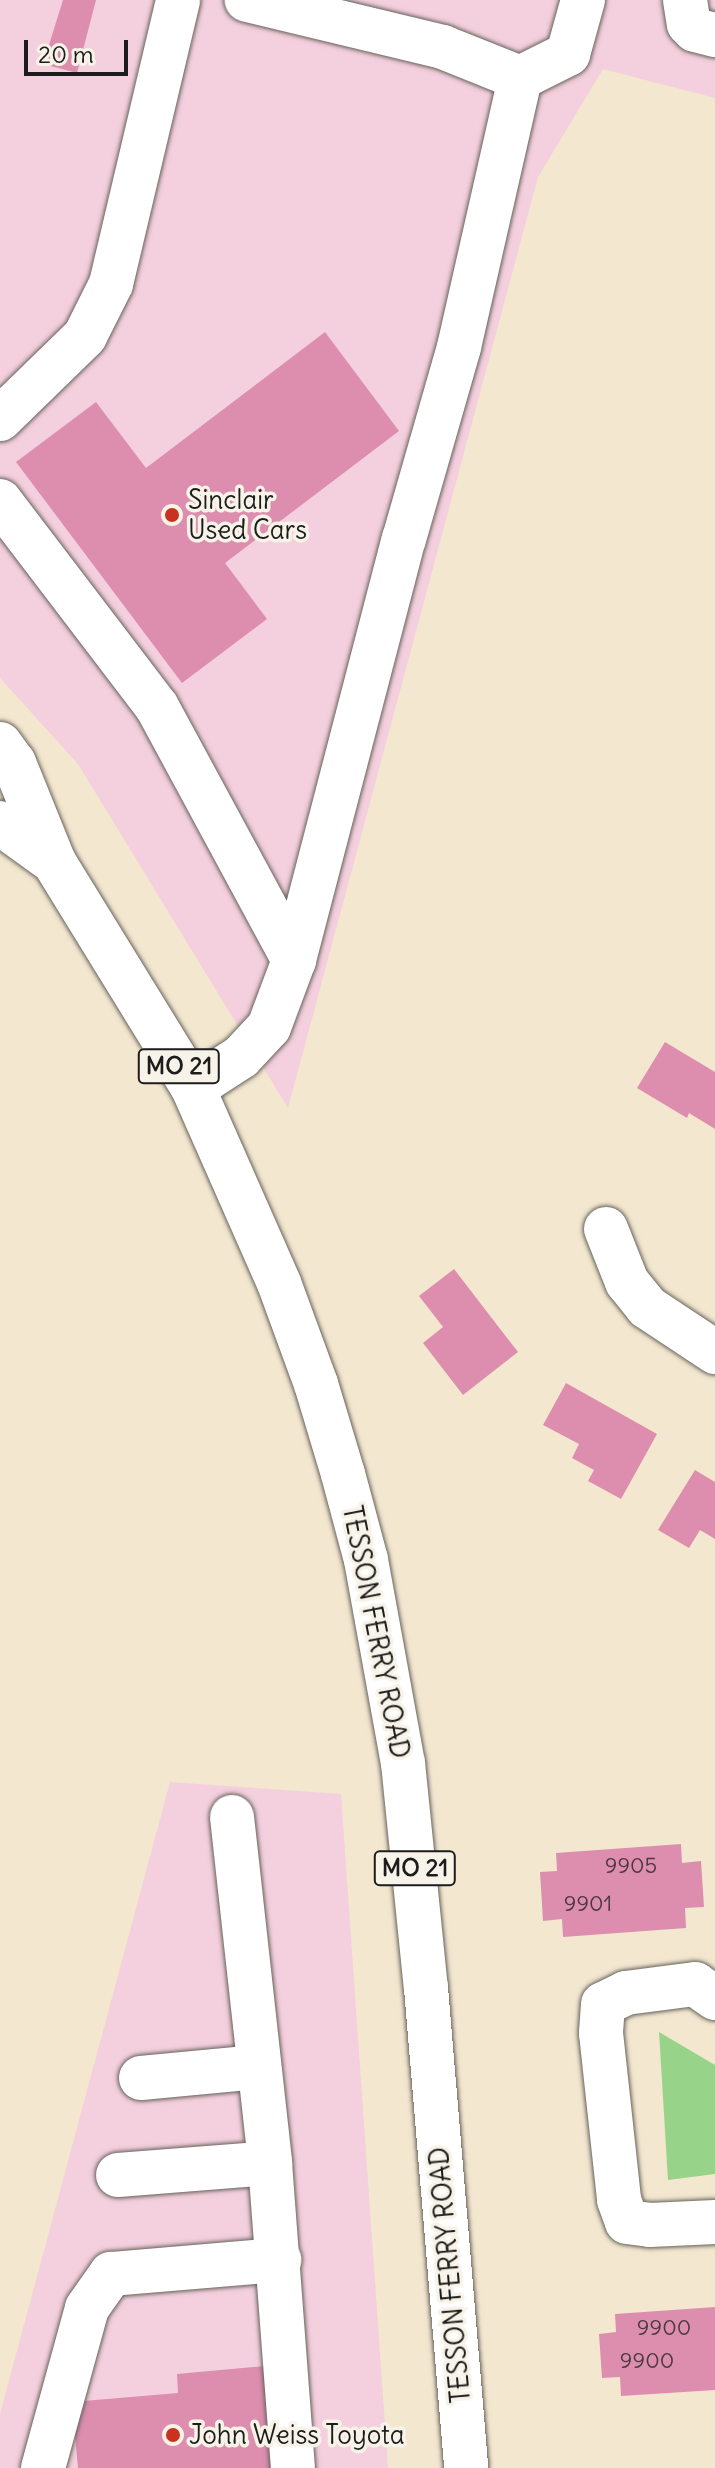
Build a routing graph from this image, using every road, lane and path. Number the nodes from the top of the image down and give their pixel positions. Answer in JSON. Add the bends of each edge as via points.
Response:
{"nodes":[{"id":1,"x":178,"y":0,"type":"edge"},
{"id":2,"x":247,"y":0,"type":"edge"},
{"id":3,"x":583,"y":0,"type":"edge"},
{"id":4,"x":685,"y":0,"type":"edge"},
{"id":5,"x":376,"y":15,"type":"edge"},
{"id":6,"x":715,"y":35,"type":"edge"},
{"id":7,"x":520,"y":78,"type":"junction"},
{"id":8,"x":0,"y":419,"type":"edge"},
{"id":9,"x":0,"y":501,"type":"edge"},
{"id":10,"x":0,"y":744,"type":"edge"},
{"id":11,"x":0,"y":823,"type":"edge"},
{"id":12,"x":54,"y":862,"type":"junction"},
{"id":13,"x":294,"y":960,"type":"junction"},
{"id":14,"x":193,"y":1088,"type":"junction"},
{"id":15,"x":606,"y":1229,"type":"dead end"},
{"id":16,"x":715,"y":1352,"type":"edge"},
{"id":17,"x":232,"y":1817,"type":"dead end"},
{"id":18,"x":715,"y":1998,"type":"edge"},
{"id":19,"x":257,"y":2067,"type":"junction"},
{"id":20,"x":141,"y":2078,"type":"dead end"},
{"id":21,"x":270,"y":2163,"type":"junction"},
{"id":22,"x":118,"y":2175,"type":"dead end"},
{"id":23,"x":715,"y":2222,"type":"edge"},
{"id":24,"x":279,"y":2260,"type":"junction"},
{"id":25,"x":43,"y":2468,"type":"edge"},
{"id":26,"x":293,"y":2468,"type":"edge"},
{"id":27,"x":466,"y":2468,"type":"edge"}],
"edges":[{"from":1,"to":8,"type":"main road","via":[[111,284],[85,336]]},
{"from":2,"to":5,"type":"main road"},
{"from":3,"to":7,"type":"main road","via":[[568,54]]},
{"from":4,"to":6,"type":"main road","via":[[689,24]]},
{"from":5,"to":7,"type":"main road"},
{"from":7,"to":13,"type":"main road","via":[[459,347]]},
{"from":9,"to":13,"type":"main road","via":[[157,707]]},
{"from":10,"to":12,"type":"main road","name":"TESSON FERRY ROAD","number":"MO 21","via":[[14,763]]},
{"from":11,"to":12,"type":"main road","name":"TESSON FERRY ROAD","number":"MO 21"},
{"from":12,"to":14,"type":"main road","name":"TESSON FERRY ROAD","number":"MO 21"},
{"from":13,"to":14,"type":"main road","via":[[269,1027],[241,1057]]},
{"from":14,"to":27,"type":"main road","name":"TESSON FERRY ROAD","number":"MO 21","via":[[279,1283],[316,1384],[366,1560],[386,1658],[414,1858]]},
{"from":15,"to":16,"type":"main road","via":[[627,1282],[647,1307]]},
{"from":17,"to":19,"type":"main road"},
{"from":18,"to":23,"type":"main road","via":[[695,1984],[626,1993],[603,2004],[601,2033],[619,2200],[627,2222]]},
{"from":19,"to":20,"type":"main road"},
{"from":19,"to":21,"type":"main road"},
{"from":21,"to":22,"type":"main road"},
{"from":21,"to":24,"type":"main road"},
{"from":24,"to":25,"type":"main road","via":[[111,2274],[87,2308]]},
{"from":24,"to":26,"type":"main road"}]}
